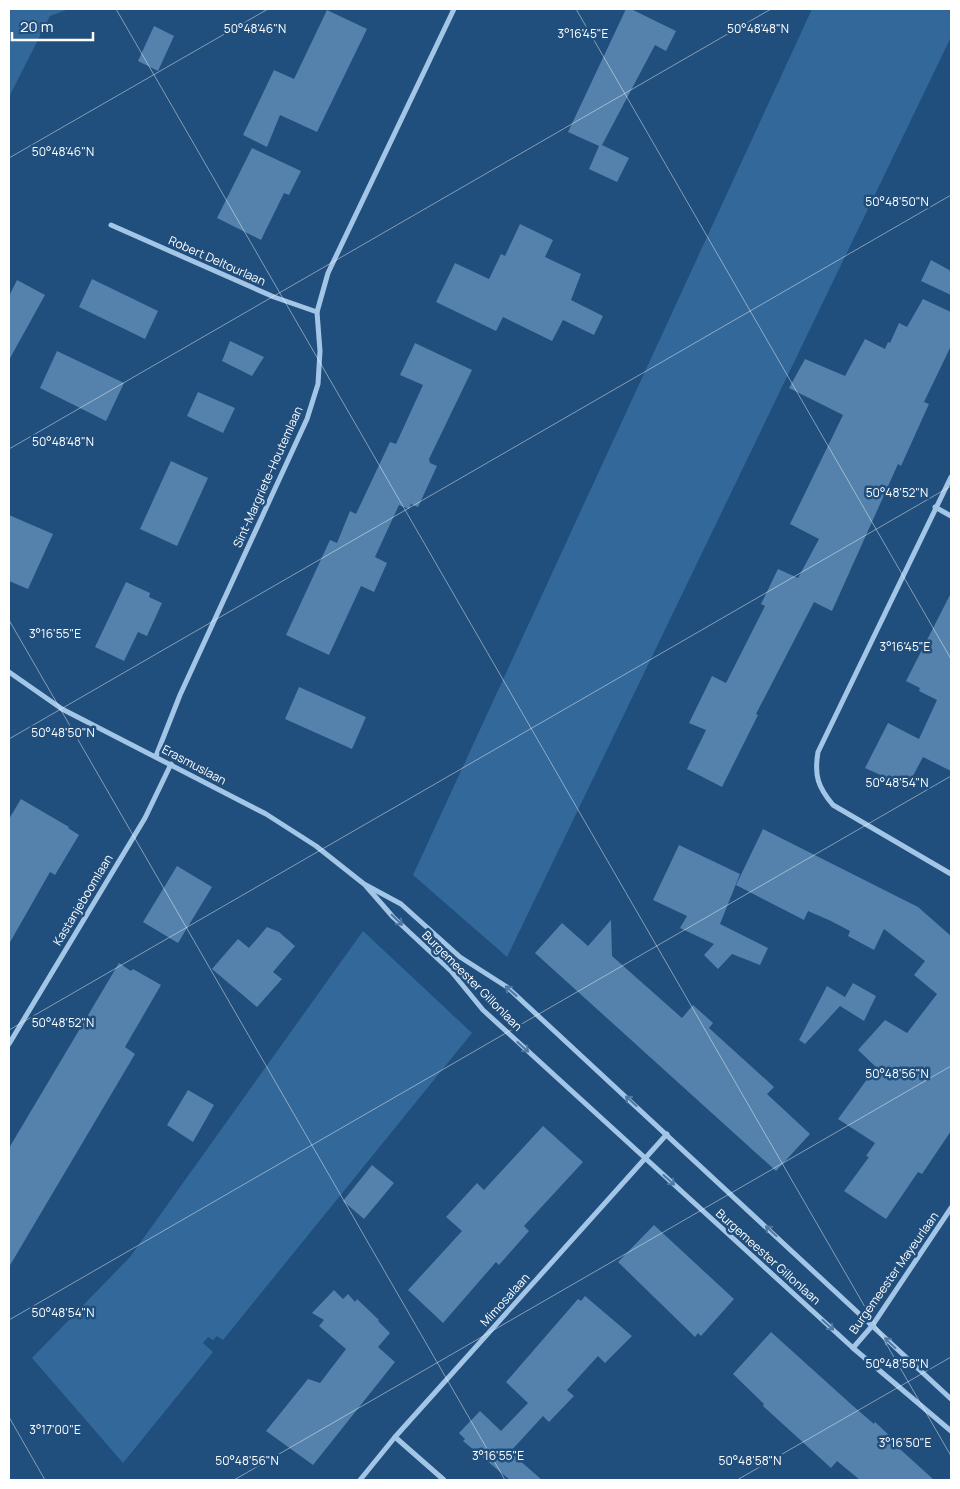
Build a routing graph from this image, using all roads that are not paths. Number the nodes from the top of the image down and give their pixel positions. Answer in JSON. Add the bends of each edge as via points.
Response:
{"nodes":[{"id":1,"x":454,"y":9,"type":"edge"},
{"id":2,"x":111,"y":225,"type":"dead end"},
{"id":3,"x":317,"y":312,"type":"junction"},
{"id":4,"x":951,"y":477,"type":"edge"},
{"id":5,"x":935,"y":507,"type":"junction"},
{"id":6,"x":951,"y":516,"type":"edge"},
{"id":7,"x":9,"y":672,"type":"edge"},
{"id":8,"x":156,"y":756,"type":"junction"},
{"id":9,"x":171,"y":764,"type":"junction"},
{"id":10,"x":951,"y":874,"type":"edge"},
{"id":11,"x":364,"y":884,"type":"junction"},
{"id":12,"x":9,"y":1044,"type":"edge"},
{"id":13,"x":667,"y":1134,"type":"junction"},
{"id":14,"x":646,"y":1159,"type":"junction"},
{"id":15,"x":951,"y":1208,"type":"edge"},
{"id":16,"x":872,"y":1326,"type":"junction"},
{"id":17,"x":853,"y":1348,"type":"junction"},
{"id":18,"x":951,"y":1399,"type":"edge"},
{"id":19,"x":951,"y":1432,"type":"edge"},
{"id":20,"x":395,"y":1436,"type":"junction"},
{"id":21,"x":360,"y":1480,"type":"edge"},
{"id":22,"x":444,"y":1480,"type":"edge"}],
"edges":[{"from":1,"to":3,"type":"street","name":"Sint-Margriete-Houtemlaan","via":[[328,273]]},
{"from":2,"to":3,"type":"street","name":"Robert Deltourlaan","via":[[274,297]]},
{"from":3,"to":8,"type":"street","name":"Sint-Margriete-Houtemlaan","via":[[318,384],[307,419],[180,695]]},
{"from":4,"to":5,"type":"street"},
{"from":5,"to":6,"type":"street"},
{"from":5,"to":10,"type":"street","via":[[818,752],[815,768],[820,789],[833,805]]},
{"from":7,"to":8,"type":"street","name":"Erasmuslaan","via":[[62,709]]},
{"from":8,"to":9,"type":"street","name":"Erasmuslaan"},
{"from":9,"to":11,"type":"street","name":"Erasmuslaan","via":[[266,814],[316,846]]},
{"from":9,"to":12,"type":"street","name":"Kastanjeboomlaan","via":[[144,818]]},
{"from":13,"to":11,"type":"street","name":"Burgemeester Gillonlaan","one_way":true,"via":[[507,987],[460,957],[401,904]]},
{"from":11,"to":14,"type":"street","name":"Burgemeester Gillonlaan","one_way":true,"via":[[393,917],[451,971],[483,1010]]},
{"from":13,"to":14,"type":"street","name":"Mimosalaan"},
{"from":16,"to":13,"type":"street","name":"Burgemeester Gillonlaan","one_way":true},
{"from":14,"to":17,"type":"street","name":"Burgemeester Gillonlaan","one_way":true},
{"from":14,"to":20,"type":"street","name":"Mimosalaan"},
{"from":15,"to":16,"type":"street","name":"Burgemeester Mayeurlaan"},
{"from":16,"to":17,"type":"street","name":"Burgemeester Mayeurlaan"},
{"from":18,"to":16,"type":"street","name":"Burgemeester Gillonlaan","one_way":true},
{"from":17,"to":19,"type":"street","name":"Burgemeester Gillonlaan"},
{"from":20,"to":21,"type":"street","name":"Mimosalaan"},
{"from":20,"to":22,"type":"street"}]}
